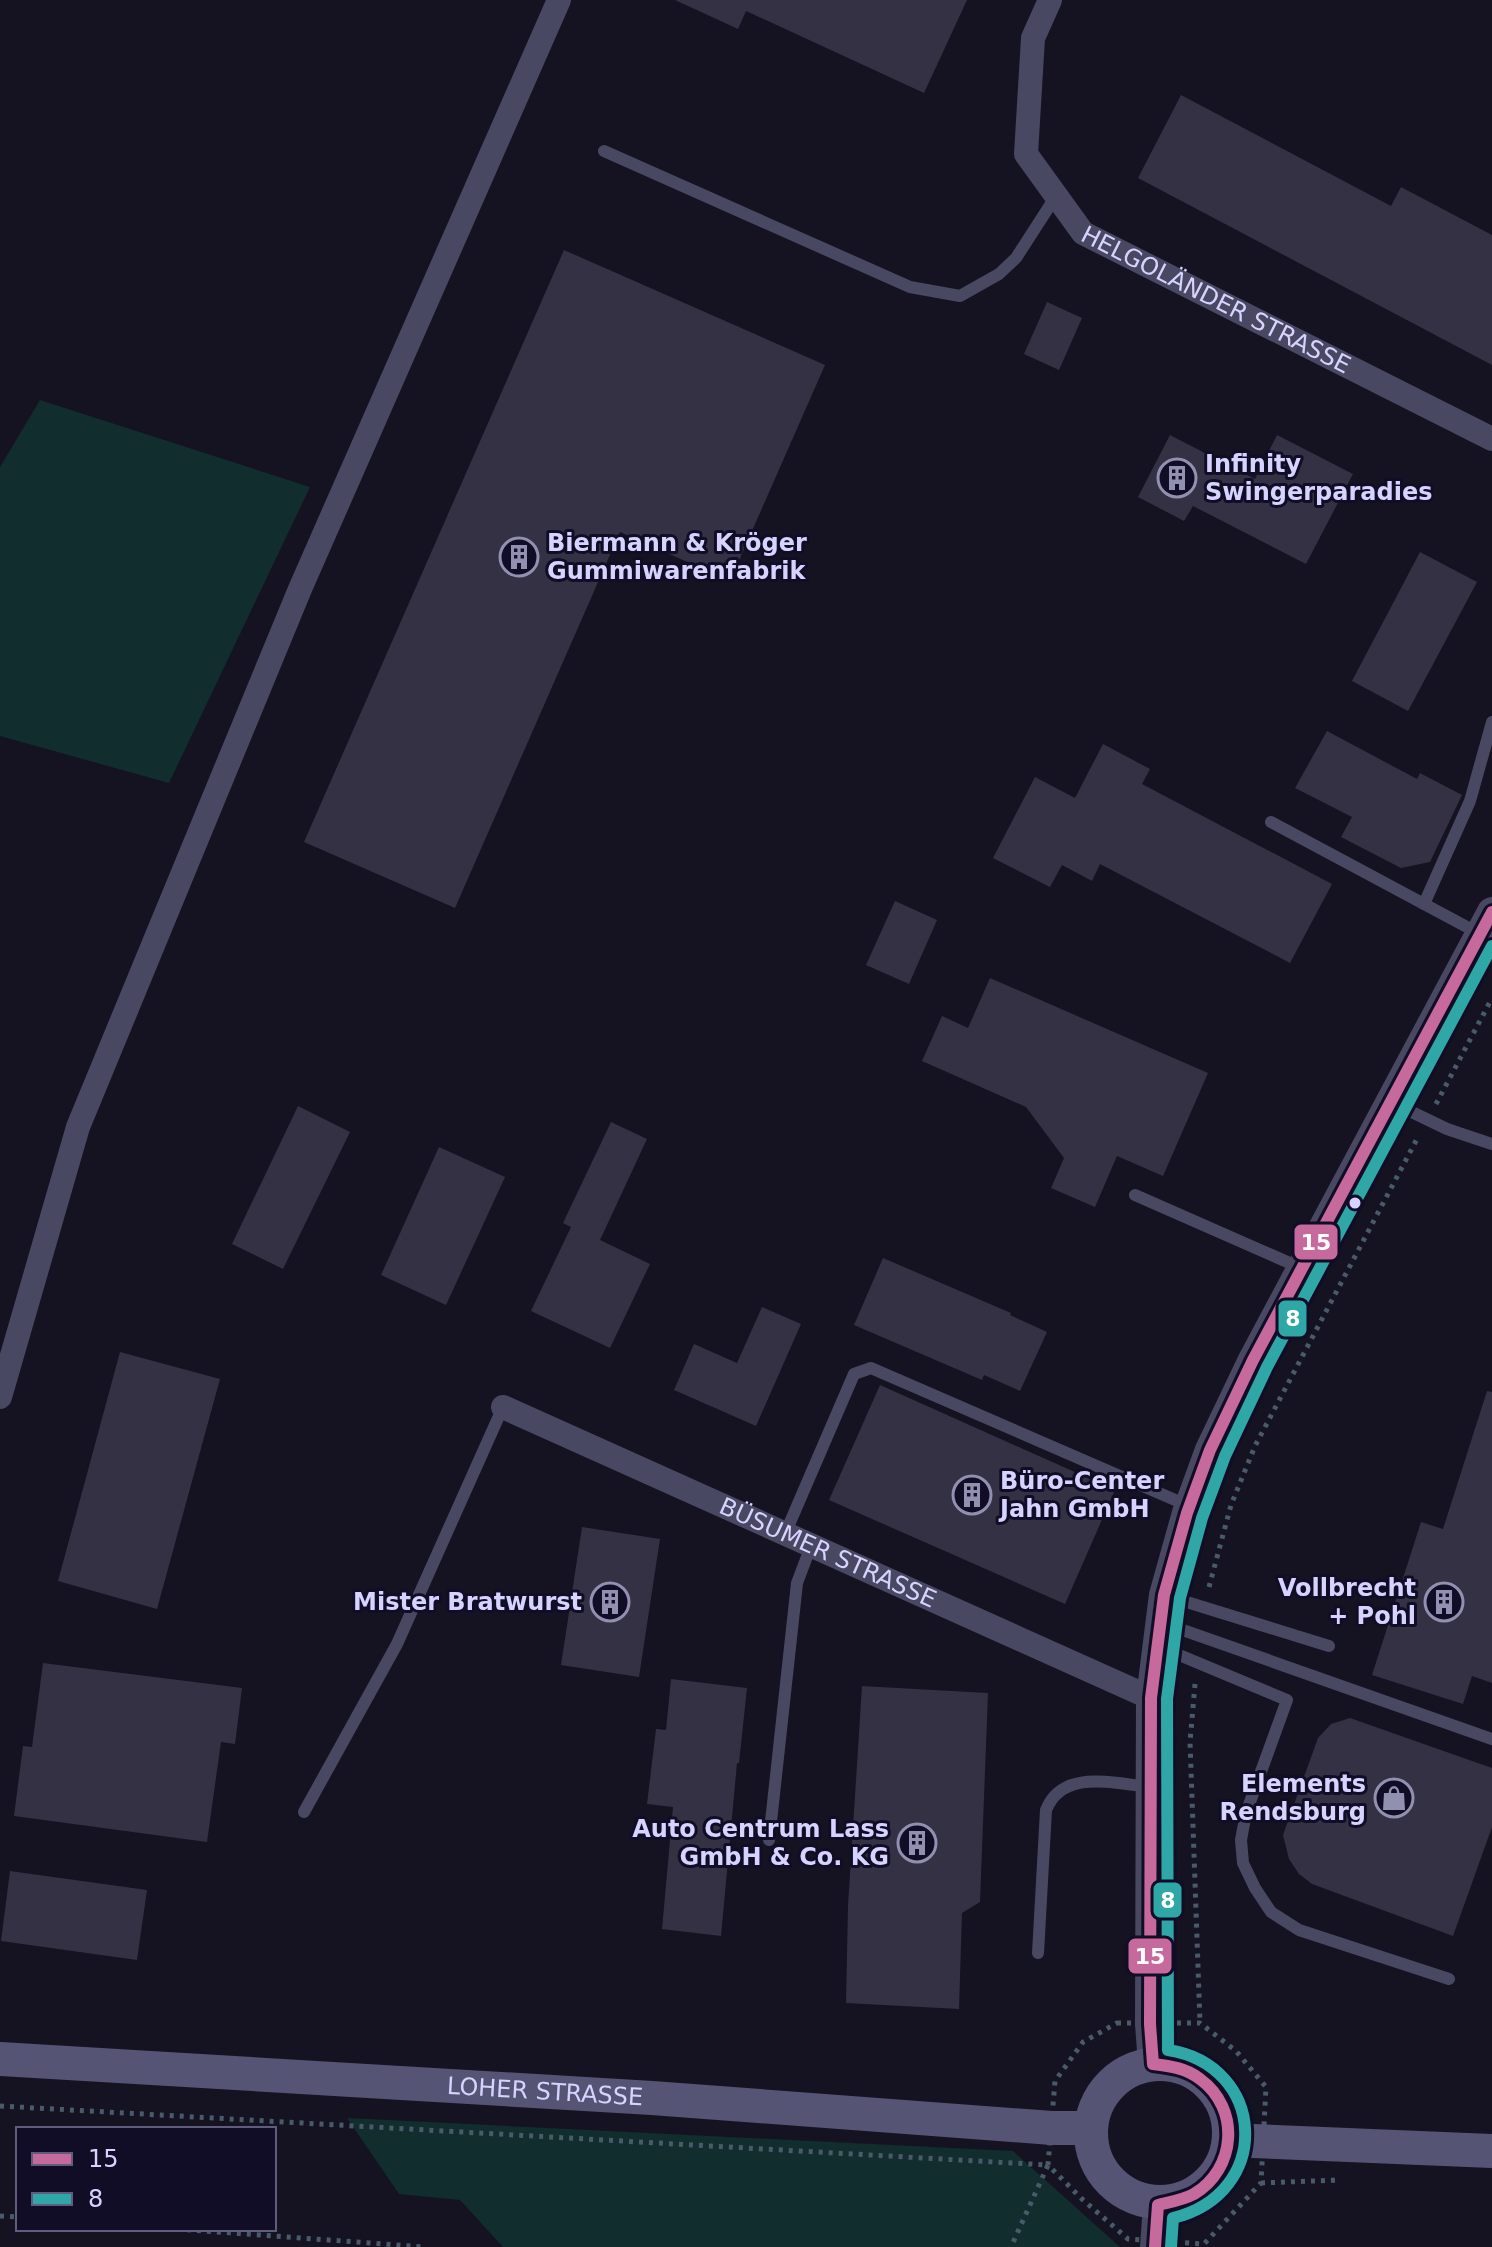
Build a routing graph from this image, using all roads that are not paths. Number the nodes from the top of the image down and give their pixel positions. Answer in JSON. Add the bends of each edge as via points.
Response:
{"nodes":[{"id":1,"x":559,"y":0,"type":"edge"},
{"id":2,"x":1050,"y":0,"type":"edge"},
{"id":3,"x":604,"y":151,"type":"dead end"},
{"id":4,"x":1056,"y":196,"type":"junction"},
{"id":5,"x":1492,"y":439,"type":"edge"},
{"id":6,"x":1492,"y":722,"type":"edge"},
{"id":7,"x":1271,"y":822,"type":"dead end"},
{"id":8,"x":1424,"y":904,"type":"junction"},
{"id":9,"x":1486,"y":923,"type":"edge"},
{"id":10,"x":1391,"y":1102,"type":"junction"},
{"id":11,"x":1492,"y":1144,"type":"edge"},
{"id":12,"x":1135,"y":1195,"type":"dead end"},
{"id":13,"x":1302,"y":1269,"type":"junction"},
{"id":14,"x":0,"y":1397,"type":"edge"},
{"id":15,"x":503,"y":1407,"type":"joint"},
{"id":16,"x":1189,"y":1506,"type":"junction"},
{"id":17,"x":785,"y":1534,"type":"junction"},
{"id":18,"x":811,"y":1546,"type":"junction"},
{"id":19,"x":1160,"y":1621,"type":"junction"},
{"id":20,"x":1329,"y":1646,"type":"dead end"},
{"id":21,"x":1151,"y":1698,"type":"junction"},
{"id":22,"x":1492,"y":1739,"type":"edge"},
{"id":23,"x":1151,"y":1787,"type":"junction"},
{"id":24,"x":304,"y":1812,"type":"dead end"},
{"id":25,"x":769,"y":1840,"type":"dead end"},
{"id":26,"x":1038,"y":1953,"type":"dead end"},
{"id":27,"x":1449,"y":1979,"type":"dead end"},
{"id":28,"x":0,"y":2059,"type":"edge"},
{"id":29,"x":1153,"y":2064,"type":"junction"},
{"id":30,"x":1090,"y":2128,"type":"junction"},
{"id":31,"x":1229,"y":2140,"type":"junction"},
{"id":32,"x":1492,"y":2151,"type":"edge"},
{"id":33,"x":1158,"y":2205,"type":"junction"},
{"id":34,"x":1155,"y":2244,"type":"edge"}],
"edges":[{"from":1,"to":14,"type":"street","via":[[300,589],[78,1127]]},
{"from":2,"to":4,"type":"street","name":"HELGOLÄNDER STRASSE","via":[[1033,38],[1026,154]]},
{"from":3,"to":4,"type":"lane","via":[[910,287],[960,296],[1016,258]]},
{"from":4,"to":5,"type":"street","name":"HELGOLÄNDER STRASSE","via":[[1083,233]]},
{"from":6,"to":8,"type":"lane","via":[[1470,801]]},
{"from":7,"to":8,"type":"lane"},
{"from":8,"to":9,"type":"lane"},
{"from":9,"to":10,"type":"street"},
{"from":10,"to":11,"type":"lane"},
{"from":10,"to":13,"type":"street"},
{"from":12,"to":13,"type":"lane"},
{"from":13,"to":16,"type":"street","via":[[1210,1450]]},
{"from":15,"to":17,"type":"street","name":"BÜSUMER STRASSE"},
{"from":15,"to":24,"type":"lane","via":[[397,1644]]},
{"from":16,"to":17,"type":"lane","via":[[871,1368],[854,1374]]},
{"from":16,"to":19,"type":"street"},
{"from":17,"to":18,"type":"street","name":"BÜSUMER STRASSE"},
{"from":18,"to":21,"type":"street","name":"BÜSUMER STRASSE"},
{"from":18,"to":25,"type":"lane","via":[[797,1583]]},
{"from":19,"to":20,"type":"lane","via":[[1205,1607]]},
{"from":19,"to":21,"type":"street"},
{"from":19,"to":22,"type":"lane"},
{"from":19,"to":27,"type":"lane","via":[[1197,1662],[1287,1700],[1241,1840],[1243,1863],[1271,1912],[1299,1930]]},
{"from":21,"to":23,"type":"street"},
{"from":23,"to":26,"type":"lane","via":[[1079,1782],[1052,1796],[1046,1810]]},
{"from":23,"to":29,"type":"street"},
{"from":28,"to":30,"type":"main road","name":"LOHER STRASSE"},
{"from":29,"to":30,"type":"main road","via":[[1130,2070],[1106,2088]]},
{"from":29,"to":31,"type":"main road","via":[[1179,2066],[1211,2087],[1225,2112]]},
{"from":30,"to":33,"type":"main road","via":[[1092,2148],[1110,2183],[1133,2198]]},
{"from":31,"to":32,"type":"main road"},
{"from":31,"to":33,"type":"main road","via":[[1208,2183],[1194,2194]]},
{"from":33,"to":34,"type":"street"}]}
